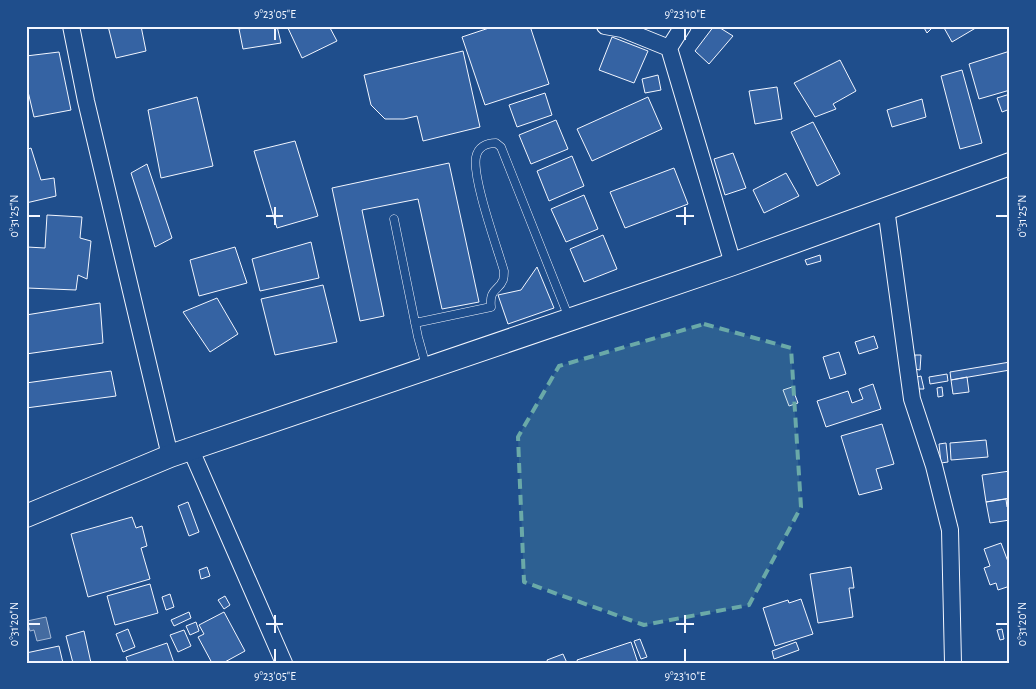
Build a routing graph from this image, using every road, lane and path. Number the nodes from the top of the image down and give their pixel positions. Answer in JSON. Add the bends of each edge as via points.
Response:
{"nodes":[{"id":1,"x":71,"y":26,"type":"edge"},
{"id":2,"x":605,"y":26,"type":"edge"},
{"id":3,"x":683,"y":26,"type":"edge"},
{"id":4,"x":669,"y":48,"type":"junction"},
{"id":5,"x":1010,"y":164,"type":"edge"},
{"id":6,"x":886,"y":208,"type":"junction"},
{"id":7,"x":394,"y":219,"type":"dead end"},
{"id":8,"x":733,"y":264,"type":"junction"},
{"id":9,"x":570,"y":320,"type":"junction"},
{"id":10,"x":415,"y":322,"type":"junction"},
{"id":11,"x":427,"y":368,"type":"junction"},
{"id":12,"x":180,"y":453,"type":"junction"},
{"id":13,"x":26,"y":516,"type":"edge"},
{"id":14,"x":284,"y":663,"type":"edge"},
{"id":15,"x":953,"y":663,"type":"edge"}],
"edges":[{"from":1,"to":12,"type":"street","via":[[86,101]]},
{"from":2,"to":4,"type":"street","via":[[622,29]]},
{"from":3,"to":4,"type":"street"},
{"from":4,"to":8,"type":"street"},
{"from":5,"to":6,"type":"main road"},
{"from":6,"to":8,"type":"main road"},
{"from":6,"to":15,"type":"street","via":[[912,398],[950,530]]},
{"from":7,"to":10,"type":"lane"},
{"from":8,"to":9,"type":"main road"},
{"from":9,"to":10,"type":"lane","via":[[500,147],[496,143],[488,143],[476,156],[476,174],[504,271],[503,281],[494,290],[491,307]]},
{"from":9,"to":11,"type":"main road"},
{"from":10,"to":11,"type":"lane"},
{"from":11,"to":12,"type":"main road"},
{"from":12,"to":13,"type":"main road"},
{"from":12,"to":14,"type":"street"}]}
